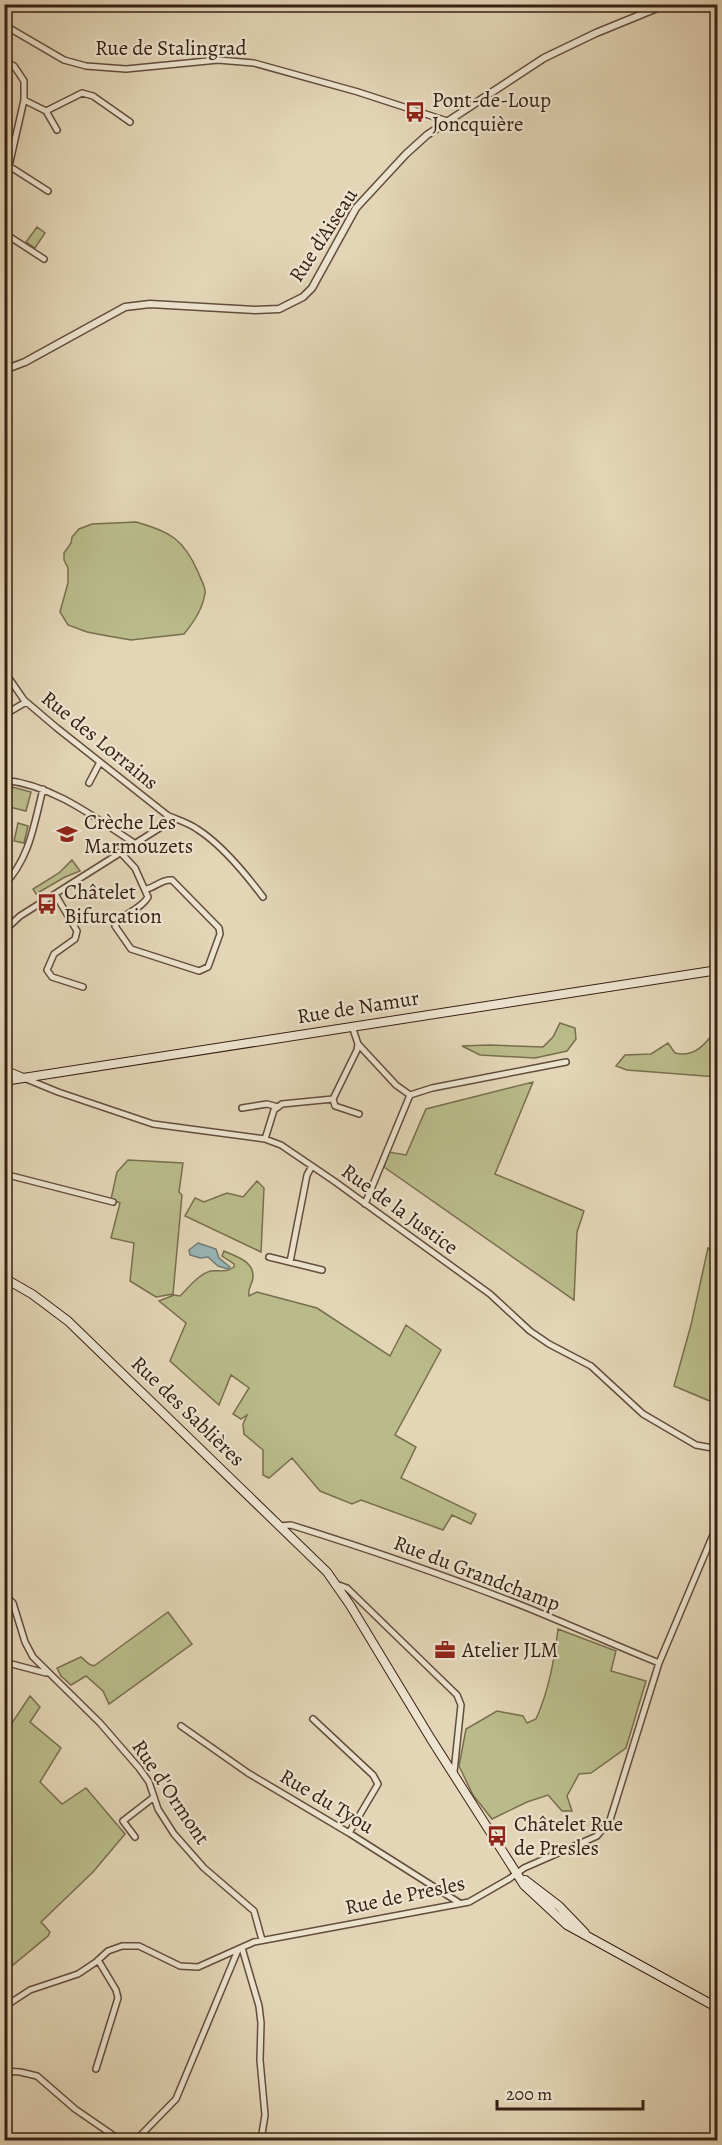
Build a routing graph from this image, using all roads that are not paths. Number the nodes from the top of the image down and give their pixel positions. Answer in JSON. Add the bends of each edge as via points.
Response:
{"nodes":[{"id":1,"x":667,"y":4,"type":"edge"},
{"id":2,"x":4,"y":25,"type":"edge"},
{"id":3,"x":4,"y":61,"type":"edge"},
{"id":4,"x":24,"y":99,"type":"junction"},
{"id":5,"x":46,"y":111,"type":"junction"},
{"id":6,"x":447,"y":121,"type":"junction"},
{"id":7,"x":130,"y":122,"type":"dead end"},
{"id":8,"x":57,"y":129,"type":"dead end"},
{"id":9,"x":4,"y":142,"type":"edge"},
{"id":10,"x":13,"y":148,"type":"junction"},
{"id":11,"x":9,"y":165,"type":"junction"},
{"id":12,"x":48,"y":191,"type":"dead end"},
{"id":13,"x":4,"y":198,"type":"edge"},
{"id":14,"x":4,"y":233,"type":"edge"},
{"id":15,"x":44,"y":259,"type":"dead end"},
{"id":16,"x":4,"y":370,"type":"edge"},
{"id":17,"x":4,"y":670,"type":"edge"},
{"id":18,"x":26,"y":702,"type":"junction"},
{"id":19,"x":4,"y":715,"type":"edge"},
{"id":20,"x":100,"y":762,"type":"junction"},
{"id":21,"x":4,"y":780,"type":"edge"},
{"id":22,"x":89,"y":783,"type":"dead end"},
{"id":23,"x":43,"y":789,"type":"junction"},
{"id":24,"x":174,"y":819,"type":"junction"},
{"id":25,"x":134,"y":843,"type":"junction"},
{"id":26,"x":120,"y":852,"type":"junction"},
{"id":27,"x":4,"y":885,"type":"edge"},
{"id":28,"x":146,"y":889,"type":"junction"},
{"id":29,"x":55,"y":894,"type":"junction"},
{"id":30,"x":263,"y":897,"type":"dead end"},
{"id":31,"x":4,"y":916,"type":"edge"},
{"id":32,"x":11,"y":923,"type":"junction"},
{"id":33,"x":4,"y":931,"type":"edge"},
{"id":34,"x":717,"y":970,"type":"edge"},
{"id":35,"x":83,"y":987,"type":"dead end"},
{"id":36,"x":352,"y":1026,"type":"junction"},
{"id":37,"x":358,"y":1044,"type":"junction"},
{"id":38,"x":566,"y":1062,"type":"dead end"},
{"id":39,"x":4,"y":1070,"type":"edge"},
{"id":40,"x":22,"y":1078,"type":"junction"},
{"id":41,"x":4,"y":1081,"type":"edge"},
{"id":42,"x":410,"y":1095,"type":"junction"},
{"id":43,"x":333,"y":1099,"type":"junction"},
{"id":44,"x":278,"y":1107,"type":"junction"},
{"id":45,"x":242,"y":1108,"type":"dead end"},
{"id":46,"x":359,"y":1114,"type":"dead end"},
{"id":47,"x":265,"y":1140,"type":"junction"},
{"id":48,"x":312,"y":1166,"type":"junction"},
{"id":49,"x":4,"y":1174,"type":"edge"},
{"id":50,"x":113,"y":1202,"type":"dead end"},
{"id":51,"x":365,"y":1204,"type":"junction"},
{"id":52,"x":268,"y":1257,"type":"dead end"},
{"id":53,"x":290,"y":1262,"type":"junction"},
{"id":54,"x":322,"y":1270,"type":"dead end"},
{"id":55,"x":4,"y":1278,"type":"edge"},
{"id":56,"x":717,"y":1449,"type":"edge"},
{"id":57,"x":717,"y":1523,"type":"edge"},
{"id":58,"x":280,"y":1526,"type":"junction"},
{"id":59,"x":335,"y":1584,"type":"junction"},
{"id":60,"x":4,"y":1594,"type":"edge"},
{"id":61,"x":358,"y":1598,"type":"junction"},
{"id":62,"x":351,"y":1607,"type":"junction"},
{"id":63,"x":368,"y":1608,"type":"junction"},
{"id":64,"x":4,"y":1662,"type":"edge"},
{"id":65,"x":659,"y":1663,"type":"junction"},
{"id":66,"x":48,"y":1673,"type":"junction"},
{"id":67,"x":313,"y":1719,"type":"dead end"},
{"id":68,"x":181,"y":1726,"type":"dead end"},
{"id":69,"x":456,"y":1758,"type":"junction"},
{"id":70,"x":446,"y":1761,"type":"junction"},
{"id":71,"x":454,"y":1772,"type":"junction"},
{"id":72,"x":154,"y":1797,"type":"junction"},
{"id":73,"x":349,"y":1833,"type":"junction"},
{"id":74,"x":135,"y":1837,"type":"dead end"},
{"id":75,"x":516,"y":1874,"type":"junction"},
{"id":76,"x":458,"y":1902,"type":"junction"},
{"id":77,"x":262,"y":1940,"type":"junction"},
{"id":78,"x":240,"y":1949,"type":"junction"},
{"id":79,"x":98,"y":1960,"type":"junction"},
{"id":80,"x":4,"y":2007,"type":"edge"},
{"id":81,"x":717,"y":2008,"type":"edge"},
{"id":82,"x":96,"y":2069,"type":"dead end"},
{"id":83,"x":4,"y":2071,"type":"edge"},
{"id":84,"x":120,"y":2140,"type":"edge"},
{"id":85,"x":136,"y":2140,"type":"edge"},
{"id":86,"x":261,"y":2140,"type":"edge"}],
"edges":[{"from":1,"to":6,"type":"street","name":"Rue d'Aiseau","via":[[544,58]]},
{"from":2,"to":6,"type":"street","name":"Rue de Stalingrad","via":[[64,60],[86,66],[126,69],[218,60],[254,63]]},
{"from":3,"to":4,"type":"street","via":[[14,66],[24,81]]},
{"from":4,"to":5,"type":"street"},
{"from":4,"to":10,"type":"street"},
{"from":5,"to":7,"type":"street","via":[[82,93],[93,96]]},
{"from":5,"to":8,"type":"street"},
{"from":6,"to":16,"type":"street","name":"Rue d'Aiseau","via":[[406,154],[356,208],[312,288],[303,297],[279,309],[267,310],[150,304],[125,307]]},
{"from":9,"to":10,"type":"street"},
{"from":10,"to":11,"type":"street"},
{"from":11,"to":12,"type":"street"},
{"from":11,"to":13,"type":"street"},
{"from":14,"to":15,"type":"street"},
{"from":17,"to":18,"type":"street","name":"Rue des Lorrains"},
{"from":18,"to":19,"type":"street"},
{"from":18,"to":20,"type":"street","name":"Rue des Lorrains"},
{"from":20,"to":22,"type":"street"},
{"from":20,"to":24,"type":"street","name":"Rue des Lorrains"},
{"from":21,"to":23,"type":"street"},
{"from":23,"to":25,"type":"street"},
{"from":23,"to":27,"type":"street","via":[[24,858]]},
{"from":24,"to":25,"type":"street"},
{"from":24,"to":30,"type":"street","name":"Rue des Lorrains","via":[[203,833]]},
{"from":25,"to":26,"type":"street"},
{"from":26,"to":28,"type":"street","via":[[135,868]]},
{"from":26,"to":29,"type":"street"},
{"from":28,"to":28,"type":"street","via":[[148,897],[144,903],[115,926],[126,945],[205,970],[219,928],[172,880]]},
{"from":29,"to":32,"type":"street"},
{"from":29,"to":35,"type":"street","via":[[77,931],[75,939],[54,954],[47,970],[52,977]]},
{"from":31,"to":32,"type":"street"},
{"from":32,"to":33,"type":"street"},
{"from":34,"to":36,"type":"main road","name":"Rue de Namur"},
{"from":36,"to":37,"type":"street"},
{"from":36,"to":40,"type":"main road","name":"Rue de Namur"},
{"from":37,"to":42,"type":"street"},
{"from":37,"to":43,"type":"street"},
{"from":38,"to":42,"type":"street"},
{"from":39,"to":40,"type":"main road"},
{"from":40,"to":41,"type":"main road","name":"Rue de Namur"},
{"from":40,"to":47,"type":"street","name":"Rue de la Justice","via":[[153,1124]]},
{"from":42,"to":51,"type":"street"},
{"from":43,"to":44,"type":"street"},
{"from":43,"to":46,"type":"street","via":[[335,1106]]},
{"from":44,"to":45,"type":"street","via":[[267,1104]]},
{"from":44,"to":47,"type":"street"},
{"from":47,"to":48,"type":"street","name":"Rue de la Justice","via":[[281,1145]]},
{"from":48,"to":51,"type":"street","name":"Rue de la Justice"},
{"from":48,"to":53,"type":"street"},
{"from":49,"to":50,"type":"street"},
{"from":51,"to":56,"type":"street","name":"Rue de la Justice","via":[[490,1294],[530,1331],[591,1366],[643,1414],[696,1445]]},
{"from":52,"to":53,"type":"street"},
{"from":53,"to":54,"type":"street"},
{"from":55,"to":58,"type":"main road","name":"Rue des Sablières","via":[[68,1321]]},
{"from":57,"to":65,"type":"street","name":"Rue de Presles"},
{"from":58,"to":59,"type":"main road","name":"Rue des Sablières"},
{"from":58,"to":65,"type":"street","name":"Rue du Grandchamp","via":[[291,1525],[433,1572]]},
{"from":59,"to":61,"type":"street","name":"Rue des Sablières"},
{"from":59,"to":62,"type":"main road","name":"Rue des Sablières"},
{"from":60,"to":66,"type":"street","name":"Rue d'Ormont","via":[[13,1603],[33,1657]]},
{"from":61,"to":62,"type":"street"},
{"from":61,"to":63,"type":"street","name":"Rue des Sablières"},
{"from":62,"to":63,"type":"street"},
{"from":62,"to":70,"type":"main road","name":"Rue des Sablières"},
{"from":63,"to":69,"type":"street","name":"Rue des Sablières","via":[[457,1695],[461,1705]]},
{"from":64,"to":66,"type":"street"},
{"from":65,"to":75,"type":"street","name":"Rue de Presles","via":[[610,1820],[597,1836]]},
{"from":66,"to":72,"type":"street","name":"Rue d'Ormont","via":[[130,1757],[149,1782]]},
{"from":67,"to":73,"type":"street","via":[[378,1784]]},
{"from":68,"to":73,"type":"street","name":"Rue du Tyou","via":[[248,1773]]},
{"from":69,"to":70,"type":"street"},
{"from":69,"to":71,"type":"street","name":"Rue des Sablières"},
{"from":70,"to":71,"type":"main road","name":"Rue des Sablières"},
{"from":71,"to":75,"type":"main road","name":"Rue des Sablières"},
{"from":72,"to":74,"type":"street","via":[[123,1821]]},
{"from":72,"to":77,"type":"street","name":"Rue d'Ormont","via":[[174,1834],[204,1868],[254,1911]]},
{"from":73,"to":76,"type":"street","name":"Rue du Tyou"},
{"from":75,"to":76,"type":"street","name":"Rue de Presles","via":[[469,1902]]},
{"from":75,"to":81,"type":"main road","name":"Rue des Sablières","via":[[524,1885],[596,1943]]},
{"from":76,"to":77,"type":"street","name":"Rue de Presles"},
{"from":77,"to":78,"type":"street","name":"Rue de Presles"},
{"from":78,"to":79,"type":"street","name":"Rue de Presles","via":[[198,1967],[180,1966],[139,1946],[122,1946]]},
{"from":78,"to":85,"type":"street","via":[[176,2099]]},
{"from":78,"to":86,"type":"street","via":[[260,2015],[265,2115]]},
{"from":79,"to":80,"type":"street","name":"Rue de Presles","via":[[78,1974],[30,1990]]},
{"from":79,"to":82,"type":"street","via":[[118,1998]]},
{"from":83,"to":84,"type":"street","via":[[37,2076]]}]}
